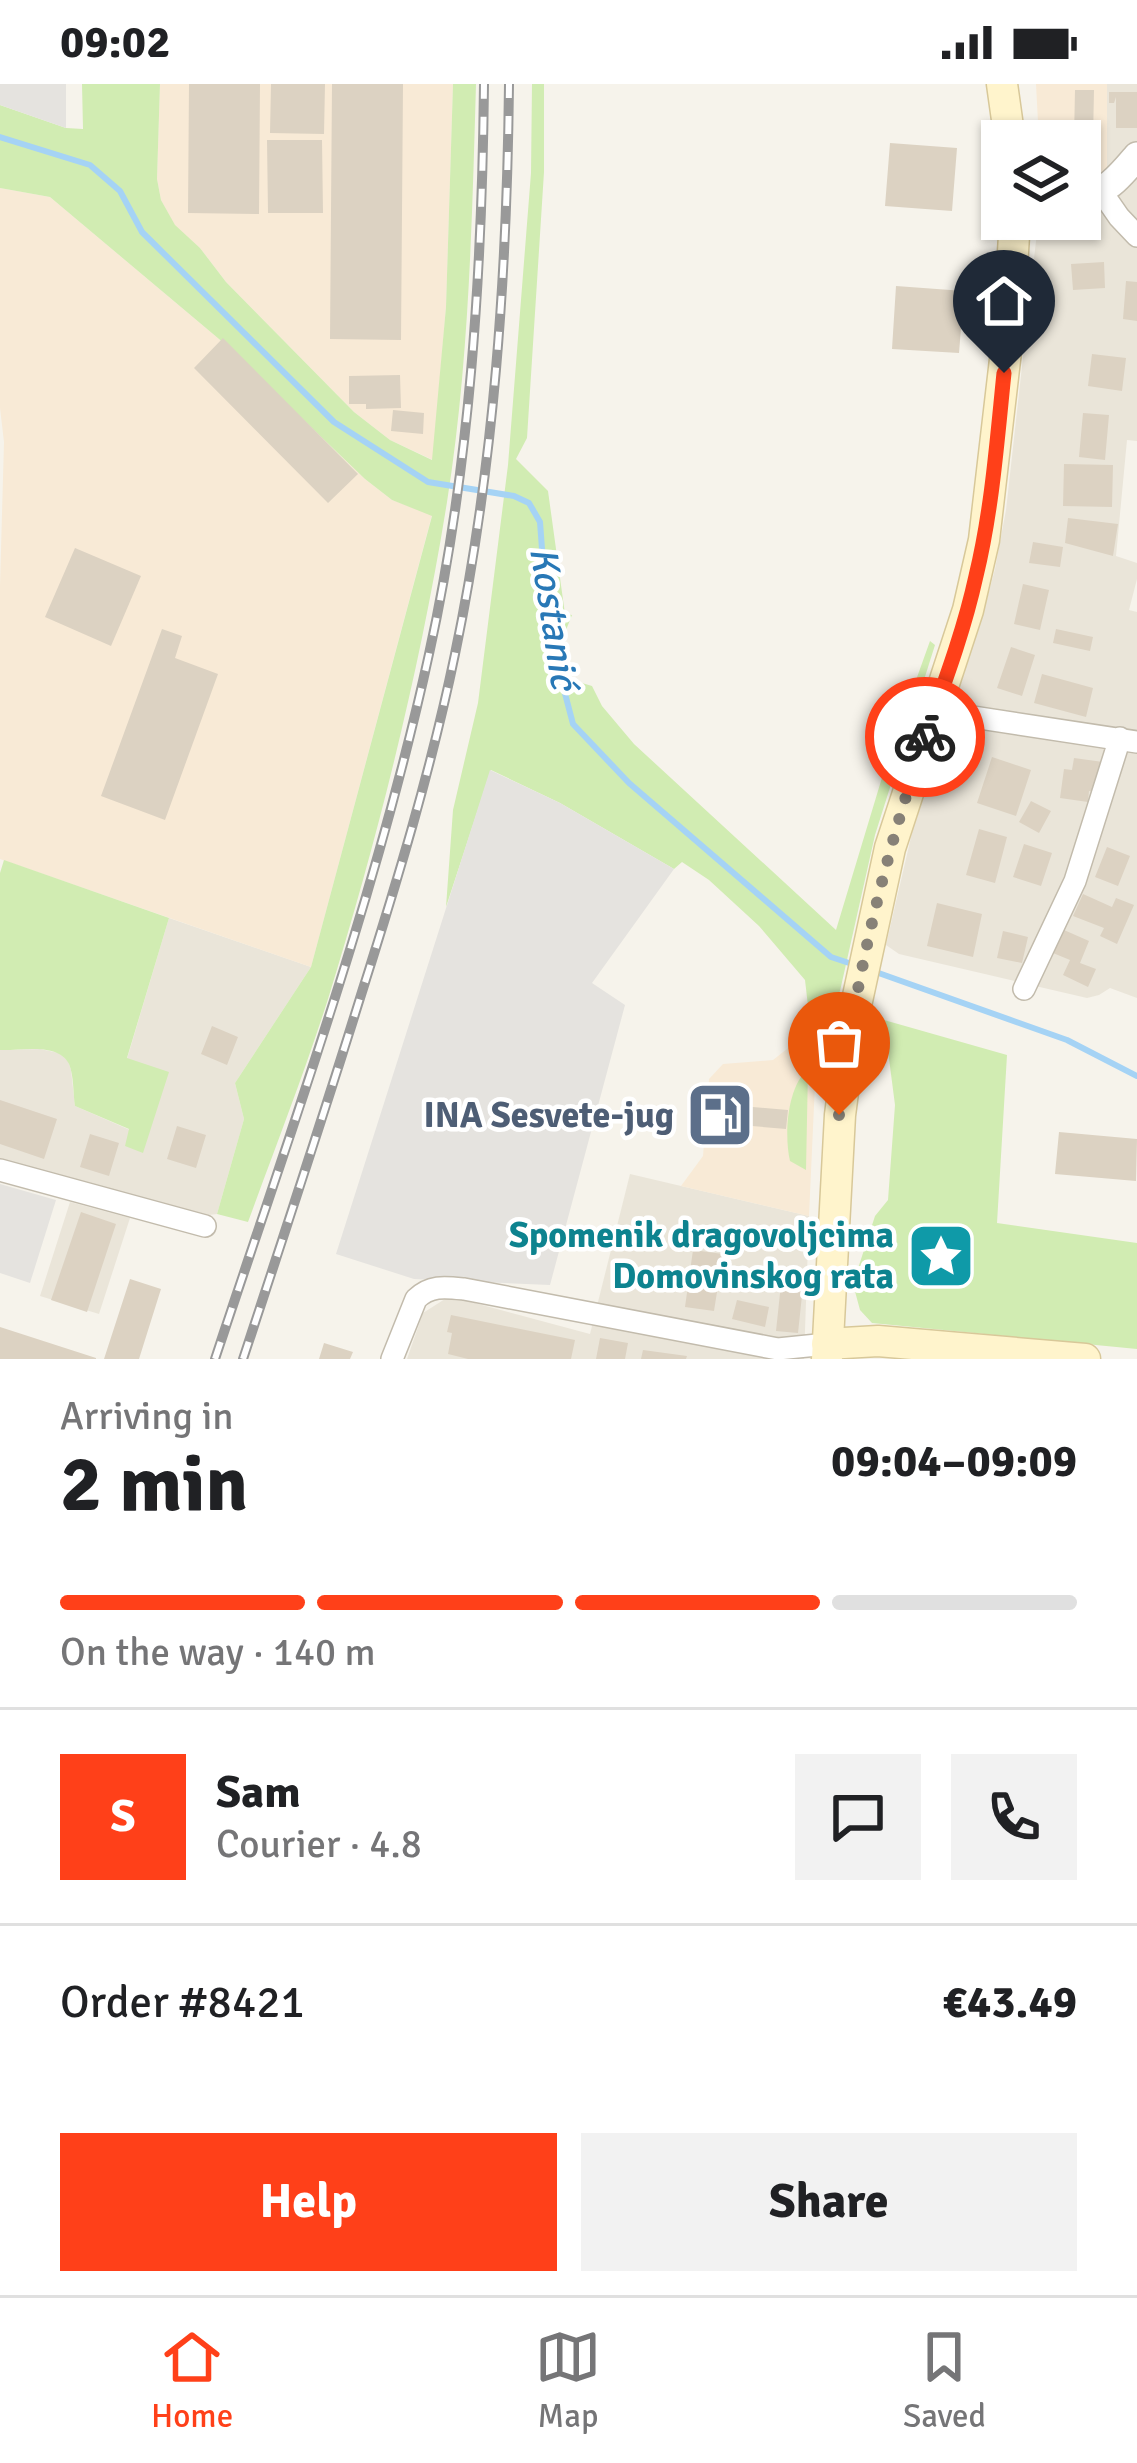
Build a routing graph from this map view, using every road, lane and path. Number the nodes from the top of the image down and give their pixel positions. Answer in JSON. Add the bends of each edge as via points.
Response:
{"nodes":[{"id":1,"x":1002,"y":84,"type":"edge"},
{"id":2,"x":1007,"y":120,"type":"edge"},
{"id":3,"x":1137,"y":156,"type":"edge"},
{"id":4,"x":1101,"y":188,"type":"edge"},
{"id":5,"x":1101,"y":202,"type":"edge"},
{"id":6,"x":1137,"y":236,"type":"edge"},
{"id":7,"x":1014,"y":240,"type":"edge"},
{"id":8,"x":934,"y":711,"type":"junction"},
{"id":9,"x":1129,"y":740,"type":"edge"},
{"id":10,"x":1024,"y":989,"type":"dead end"},
{"id":11,"x":0,"y":1169,"type":"edge"},
{"id":12,"x":206,"y":1226,"type":"dead end"},
{"id":13,"x":827,"y":1352,"type":"edge"},
{"id":14,"x":392,"y":1359,"type":"edge"},
{"id":15,"x":1085,"y":1359,"type":"edge"}],
"edges":[{"from":1,"to":2,"type":"main road"},
{"from":3,"to":4,"type":"street"},
{"from":5,"to":6,"type":"street"},
{"from":7,"to":8,"type":"main road","via":[[987,520]]},
{"from":8,"to":9,"type":"street"},
{"from":8,"to":13,"type":"main road","via":[[890,848],[858,991],[839,1115]]},
{"from":9,"to":10,"type":"street"},
{"from":11,"to":12,"type":"street"},
{"from":13,"to":14,"type":"street","via":[[437,1287],[416,1299]]},
{"from":13,"to":15,"type":"main road","via":[[878,1341]]}]}
